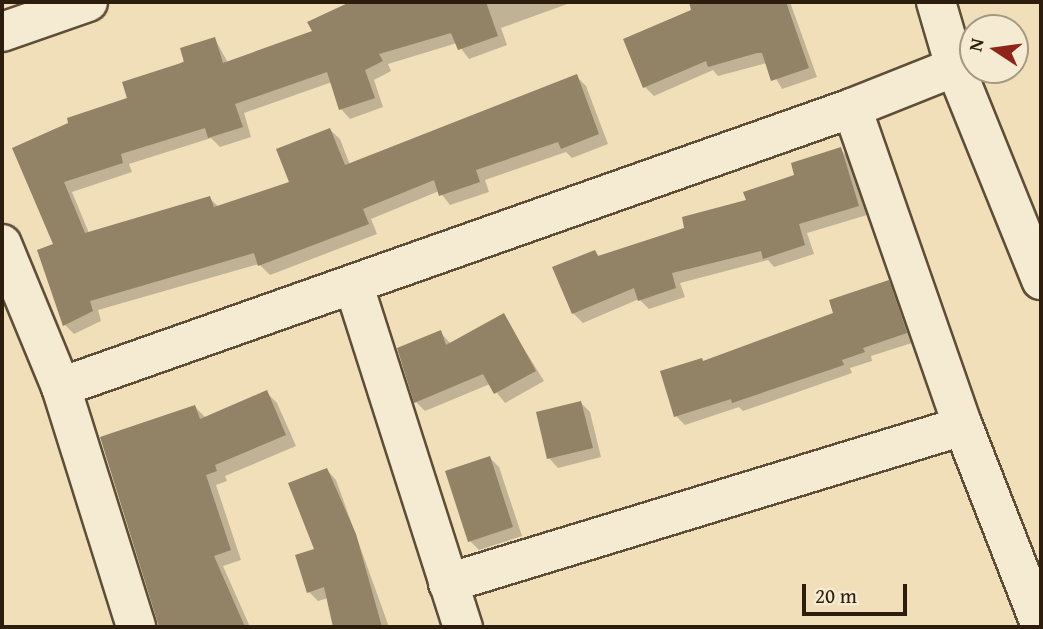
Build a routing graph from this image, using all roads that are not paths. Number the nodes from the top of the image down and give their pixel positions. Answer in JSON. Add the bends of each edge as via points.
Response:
{"nodes":[{"id":1,"x":88,"y":2,"type":"edge"},
{"id":2,"x":936,"y":2,"type":"edge"},
{"id":3,"x":2,"y":32,"type":"edge"},
{"id":4,"x":955,"y":66,"type":"junction"},
{"id":5,"x":852,"y":108,"type":"junction"},
{"id":6,"x":2,"y":244,"type":"edge"},
{"id":7,"x":1041,"y":280,"type":"edge"},
{"id":8,"x":354,"y":286,"type":"junction"},
{"id":9,"x":61,"y":387,"type":"junction"},
{"id":10,"x":963,"y":426,"type":"junction"},
{"id":11,"x":449,"y":583,"type":"junction"},
{"id":12,"x":1041,"y":626,"type":"edge"},
{"id":13,"x":135,"y":627,"type":"edge"},
{"id":14,"x":463,"y":627,"type":"edge"}],
"edges":[{"from":1,"to":3,"type":"street"},
{"from":2,"to":4,"type":"street"},
{"from":4,"to":5,"type":"street"},
{"from":4,"to":7,"type":"street"},
{"from":5,"to":8,"type":"street"},
{"from":5,"to":10,"type":"street"},
{"from":6,"to":9,"type":"street"},
{"from":8,"to":9,"type":"street"},
{"from":8,"to":11,"type":"street"},
{"from":9,"to":13,"type":"street"},
{"from":10,"to":11,"type":"street"},
{"from":10,"to":12,"type":"street"},
{"from":11,"to":14,"type":"street"}]}
